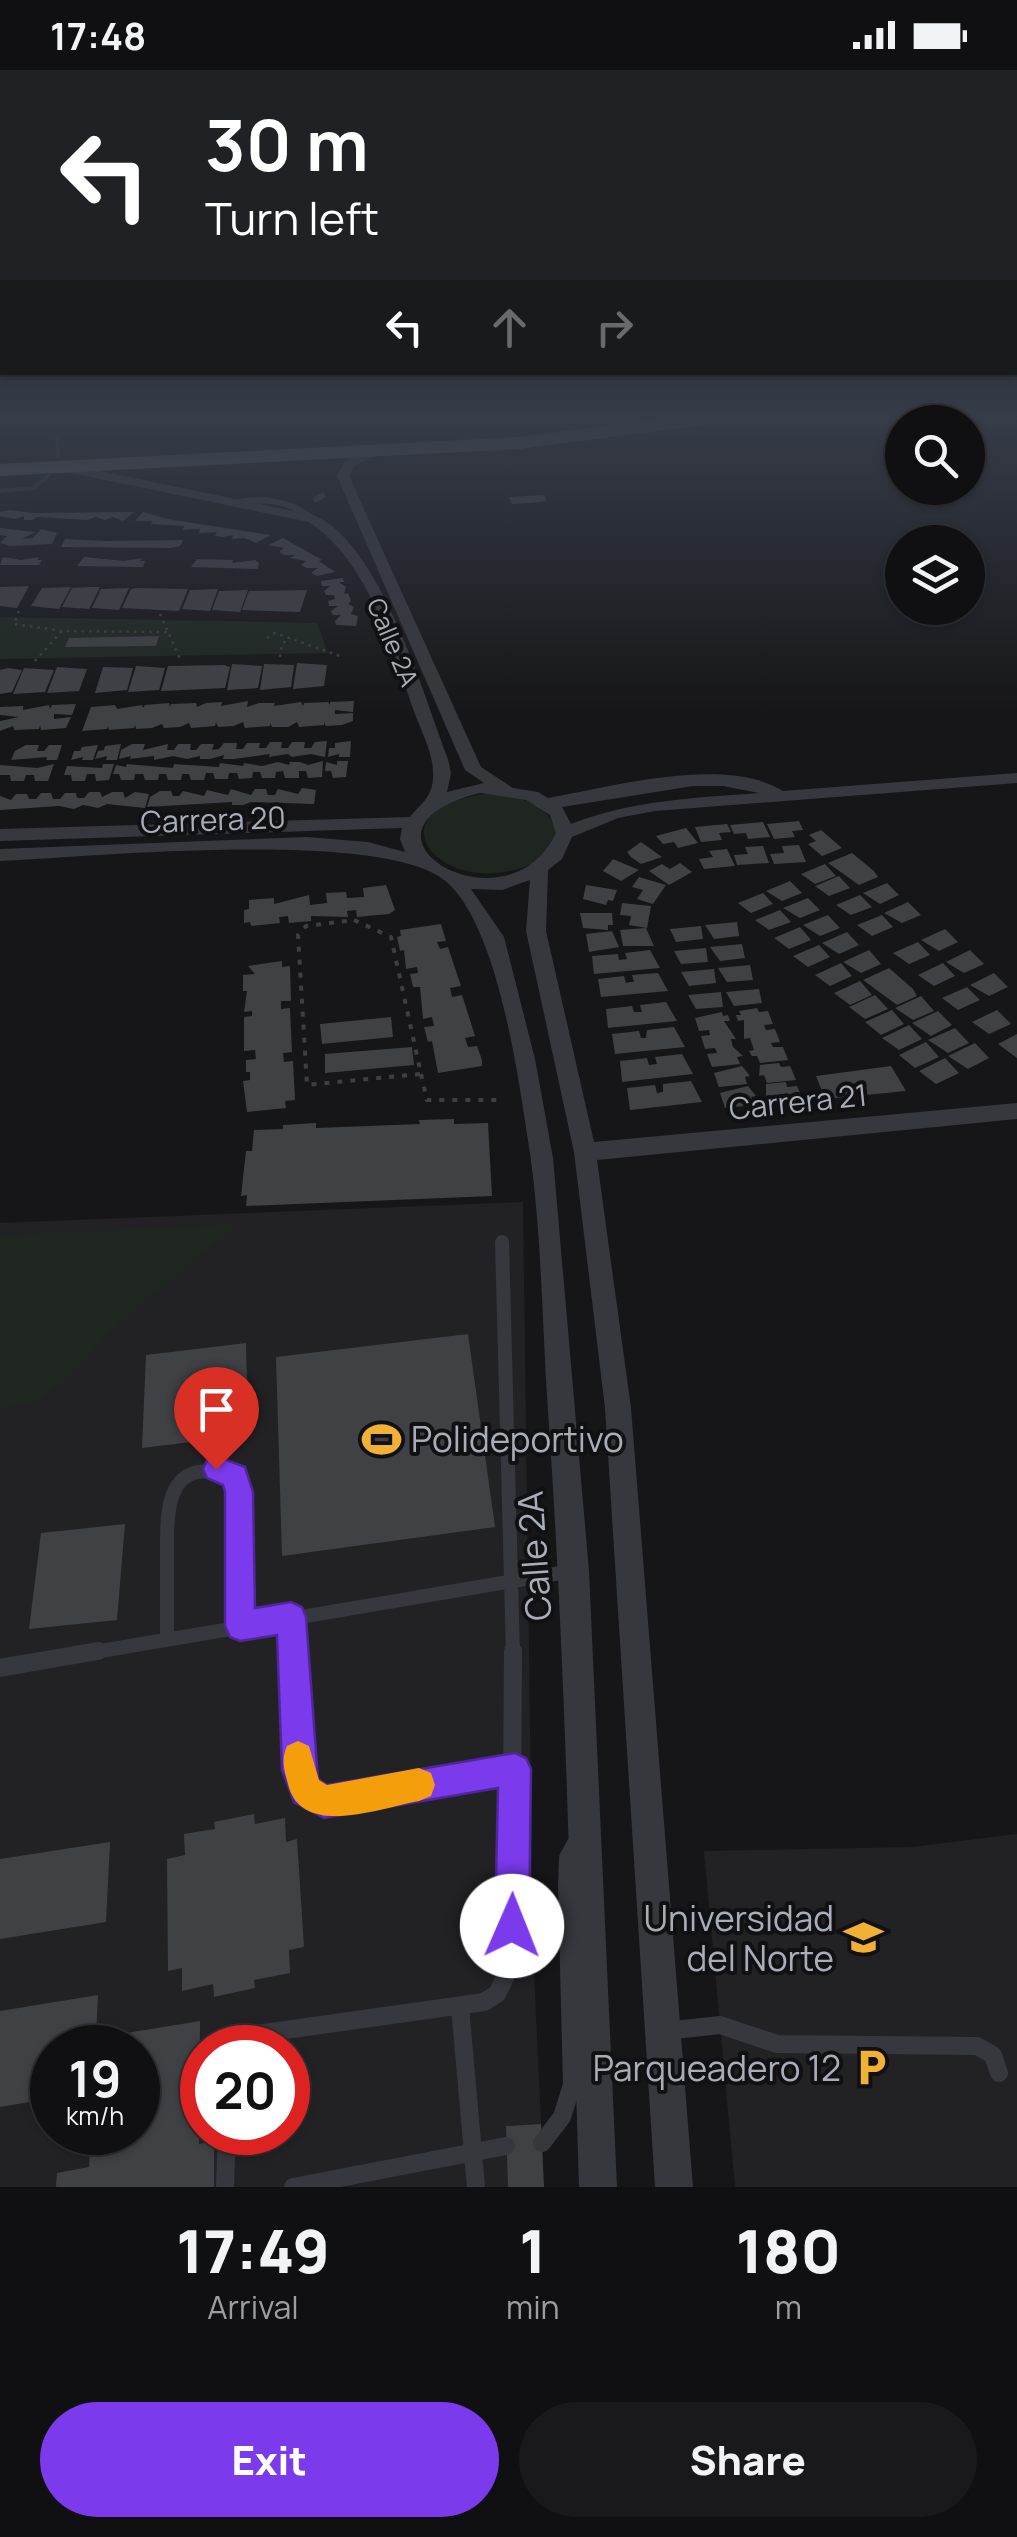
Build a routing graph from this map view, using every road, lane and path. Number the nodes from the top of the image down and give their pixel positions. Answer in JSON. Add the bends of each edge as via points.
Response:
{"nodes":[{"id":1,"x":299,"y":516,"type":"edge"},
{"id":2,"x":311,"y":516,"type":"edge"},
{"id":3,"x":350,"y":516,"type":"edge"},
{"id":4,"x":361,"y":516,"type":"edge"},
{"id":5,"x":316,"y":519,"type":"junction"},
{"id":6,"x":19,"y":612,"type":"dead end"},
{"id":7,"x":160,"y":614,"type":"dead end"},
{"id":8,"x":62,"y":631,"type":"junction"},
{"id":9,"x":168,"y":632,"type":"junction"},
{"id":10,"x":416,"y":633,"type":"junction"},
{"id":11,"x":391,"y":635,"type":"junction"},
{"id":12,"x":267,"y":638,"type":"dead end"},
{"id":13,"x":290,"y":638,"type":"junction"},
{"id":14,"x":340,"y":656,"type":"dead end"},
{"id":15,"x":280,"y":657,"type":"dead end"},
{"id":16,"x":180,"y":659,"type":"dead end"},
{"id":17,"x":35,"y":661,"type":"dead end"},
{"id":18,"x":1017,"y":778,"type":"edge"},
{"id":19,"x":505,"y":789,"type":"junction"},
{"id":20,"x":786,"y":796,"type":"junction"},
{"id":21,"x":436,"y":801,"type":"junction"},
{"id":22,"x":547,"y":804,"type":"junction"},
{"id":23,"x":415,"y":822,"type":"junction"},
{"id":24,"x":566,"y":833,"type":"junction"},
{"id":25,"x":0,"y":836,"type":"edge"},
{"id":26,"x":0,"y":855,"type":"edge"},
{"id":27,"x":426,"y":864,"type":"junction"},
{"id":28,"x":540,"y":871,"type":"junction"},
{"id":29,"x":455,"y":879,"type":"junction"},
{"id":30,"x":422,"y":1074,"type":"junction"},
{"id":31,"x":497,"y":1100,"type":"dead end"},
{"id":32,"x":1017,"y":1110,"type":"edge"},
{"id":33,"x":585,"y":1152,"type":"junction"},
{"id":34,"x":502,"y":1242,"type":"dead end"},
{"id":35,"x":574,"y":1571,"type":"junction"},
{"id":36,"x":511,"y":1582,"type":"junction"},
{"id":37,"x":291,"y":1617,"type":"junction"},
{"id":38,"x":240,"y":1626,"type":"junction"},
{"id":39,"x":167,"y":1639,"type":"junction"},
{"id":40,"x":0,"y":1668,"type":"edge"},
{"id":41,"x":515,"y":1769,"type":"junction"},
{"id":42,"x":584,"y":1828,"type":"junction"},
{"id":43,"x":460,"y":2007,"type":"junction"},
{"id":44,"x":310,"y":2027,"type":"edge"},
{"id":45,"x":661,"y":2031,"type":"junction"},
{"id":46,"x":999,"y":2073,"type":"dead end"},
{"id":47,"x":542,"y":2143,"type":"dead end"},
{"id":48,"x":506,"y":2146,"type":"dead end"},
{"id":49,"x":473,"y":2153,"type":"junction"},
{"id":50,"x":226,"y":2155,"type":"edge"},
{"id":51,"x":226,"y":2187,"type":"edge"},
{"id":52,"x":293,"y":2187,"type":"edge"},
{"id":53,"x":476,"y":2187,"type":"edge"},
{"id":54,"x":598,"y":2187,"type":"edge"},
{"id":55,"x":674,"y":2187,"type":"edge"}],
"edges":[{"from":1,"to":5,"type":"street"},
{"from":2,"to":5,"type":"lane"},
{"from":3,"to":5,"type":"street"},
{"from":4,"to":10,"type":"street","name":"Calle 2A"},
{"from":5,"to":11,"type":"street","name":"Calle 2A","via":[[340,534],[357,558]]},
{"from":6,"to":8,"type":"path","via":[[14,624]]},
{"from":7,"to":9,"type":"path"},
{"from":8,"to":9,"type":"path"},
{"from":8,"to":17,"type":"path"},
{"from":9,"to":16,"type":"path"},
{"from":10,"to":11,"type":"lane"},
{"from":10,"to":19,"type":"street","name":"Calle 2A","via":[[474,770]]},
{"from":11,"to":21,"type":"street","name":"Calle 2A","via":[[440,759]]},
{"from":12,"to":13,"type":"path"},
{"from":13,"to":14,"type":"path"},
{"from":13,"to":15,"type":"path"},
{"from":18,"to":20,"type":"street"},
{"from":19,"to":21,"type":"street","via":[[456,792]]},
{"from":19,"to":22,"type":"street"},
{"from":20,"to":22,"type":"street","via":[[758,784],[717,782]]},
{"from":20,"to":24,"type":"street","via":[[628,810]]},
{"from":21,"to":23,"type":"street"},
{"from":22,"to":24,"type":"street"},
{"from":23,"to":25,"type":"street","name":"Carrera 20"},
{"from":23,"to":27,"type":"street","via":[[410,842]]},
{"from":24,"to":28,"type":"street","via":[[564,847]]},
{"from":26,"to":27,"type":"street","name":"Carrera 20","via":[[307,843],[368,848]]},
{"from":27,"to":29,"type":"street"},
{"from":28,"to":29,"type":"street","via":[[499,882]]},
{"from":28,"to":33,"type":"street","via":[[536,931]]},
{"from":29,"to":35,"type":"street","name":"Calle 2A","via":[[494,936],[542,1158]]},
{"from":30,"to":30,"type":"path","via":[[307,1085],[298,935],[306,926],[354,920],[391,937]]},
{"from":30,"to":31,"type":"path","via":[[428,1100]]},
{"from":32,"to":33,"type":"street","name":"Carrera 21"},
{"from":33,"to":45,"type":"street","via":[[618,1408]]},
{"from":34,"to":36,"type":"lane"},
{"from":35,"to":36,"type":"lane"},
{"from":35,"to":42,"type":"street","name":"Calle 2A"},
{"from":36,"to":37,"type":"lane"},
{"from":36,"to":41,"type":"lane"},
{"from":37,"to":38,"type":"lane"},
{"from":37,"to":41,"type":"lane","via":[[298,1770],[314,1799]]},
{"from":38,"to":39,"type":"lane"},
{"from":38,"to":39,"type":"lane","via":[[235,1476],[216,1469],[192,1473],[174,1487],[167,1506]]},
{"from":39,"to":40,"type":"lane"},
{"from":41,"to":43,"type":"lane","via":[[511,1965],[498,1994]]},
{"from":42,"to":47,"type":"lane","via":[[568,1858],[572,2085],[567,2110]]},
{"from":42,"to":54,"type":"street","name":"Calle 2A"},
{"from":43,"to":44,"type":"lane"},
{"from":43,"to":49,"type":"lane"},
{"from":45,"to":46,"type":"lane","via":[[720,2025],[776,2044],[977,2046],[993,2055]]},
{"from":45,"to":55,"type":"street"},
{"from":48,"to":49,"type":"lane"},
{"from":49,"to":52,"type":"lane"},
{"from":49,"to":53,"type":"lane"},
{"from":50,"to":51,"type":"lane"}]}
